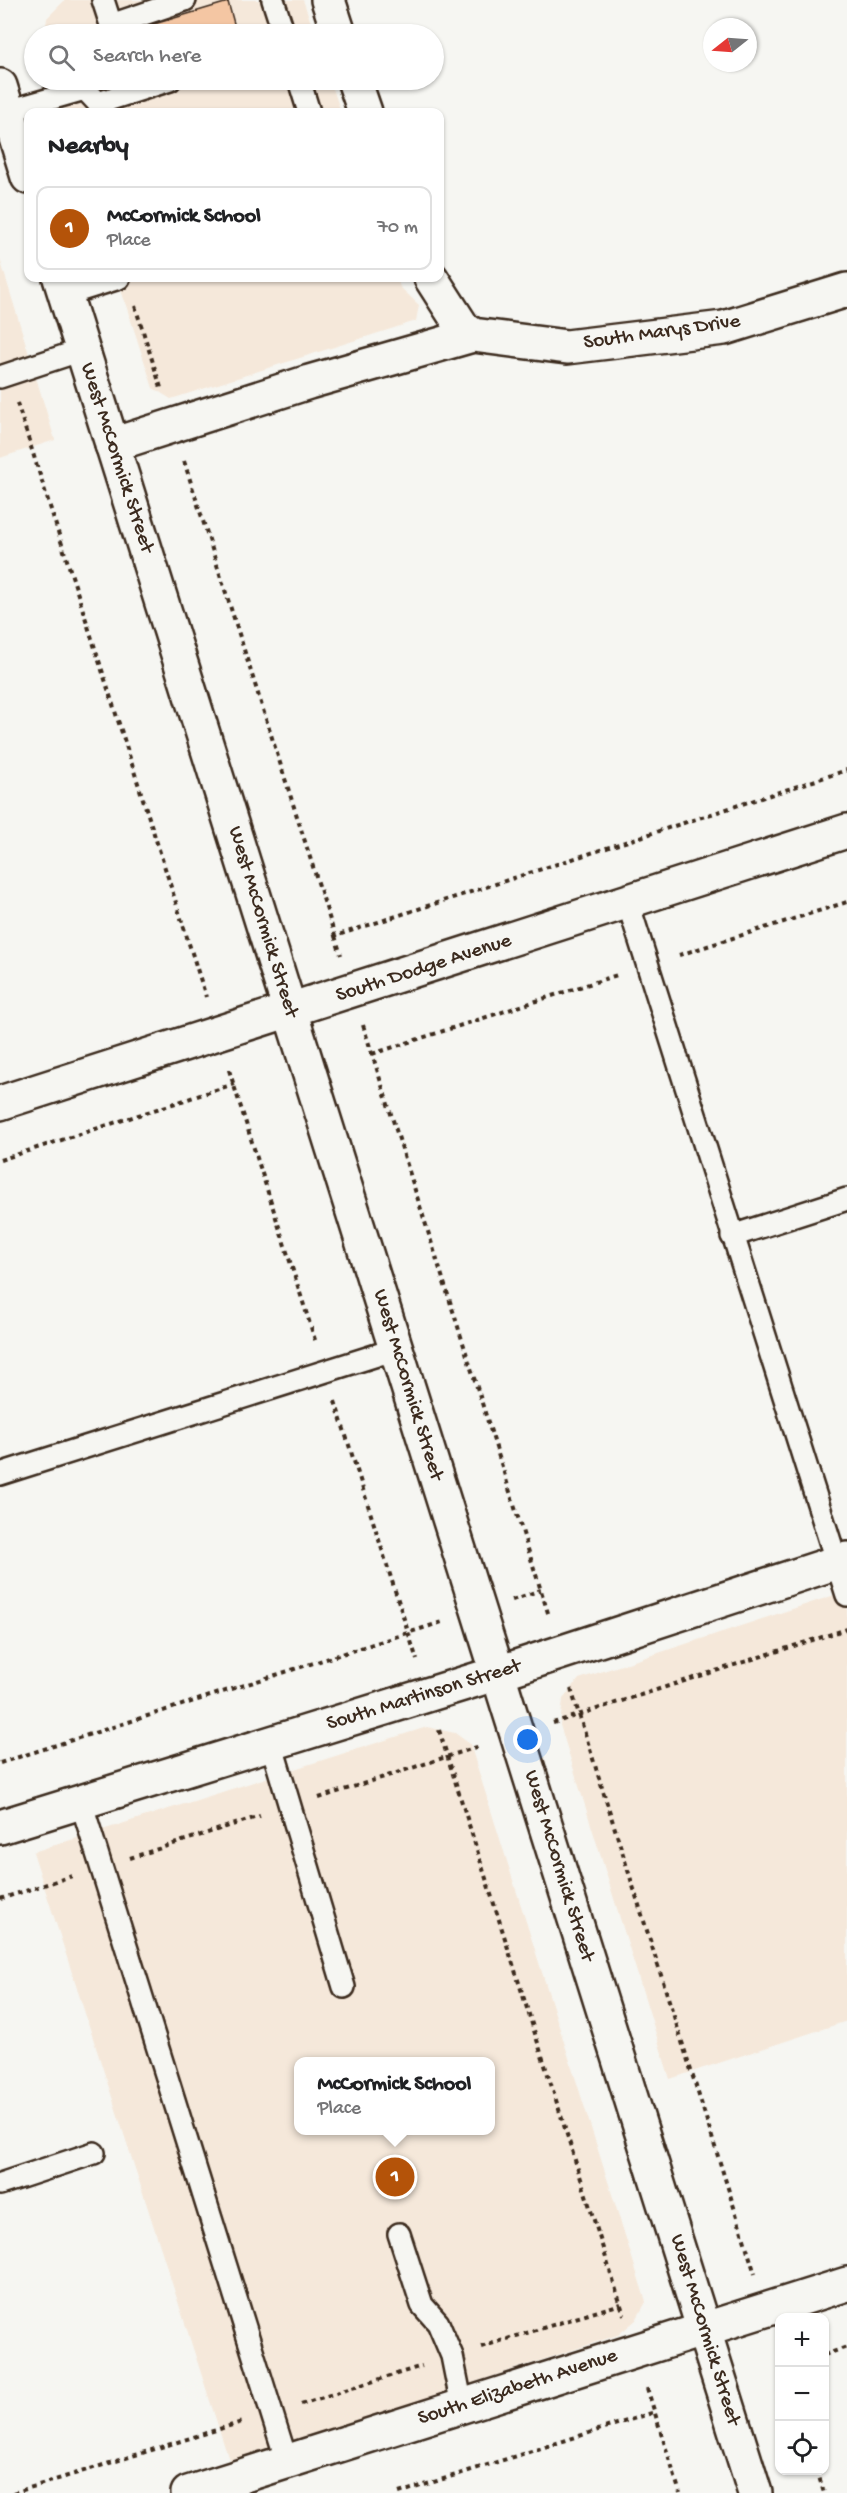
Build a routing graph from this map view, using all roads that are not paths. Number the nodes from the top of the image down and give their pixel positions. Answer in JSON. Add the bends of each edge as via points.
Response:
{"nodes":[{"id":1,"x":103,"y":0,"type":"edge"},
{"id":2,"x":185,"y":0,"type":"edge"},
{"id":3,"x":273,"y":0,"type":"edge"},
{"id":4,"x":328,"y":0,"type":"edge"},
{"id":5,"x":110,"y":24,"type":"edge"},
{"id":6,"x":127,"y":24,"type":"edge"},
{"id":7,"x":281,"y":24,"type":"edge"},
{"id":8,"x":336,"y":24,"type":"edge"},
{"id":9,"x":76,"y":90,"type":"edge"},
{"id":10,"x":86,"y":90,"type":"edge"},
{"id":11,"x":125,"y":90,"type":"edge"},
{"id":12,"x":301,"y":90,"type":"edge"},
{"id":13,"x":357,"y":90,"type":"edge"},
{"id":14,"x":4,"y":98,"type":"edge"},
{"id":15,"x":100,"y":108,"type":"edge"},
{"id":16,"x":308,"y":108,"type":"edge"},
{"id":17,"x":364,"y":108,"type":"edge"},
{"id":18,"x":24,"y":164,"type":"edge"},
{"id":19,"x":90,"y":282,"type":"edge"},
{"id":20,"x":434,"y":282,"type":"edge"},
{"id":21,"x":62,"y":286,"type":"edge"},
{"id":22,"x":847,"y":290,"type":"edge"},
{"id":23,"x":473,"y":335,"type":"junction"},
{"id":24,"x":82,"y":350,"type":"junction"},
{"id":25,"x":4,"y":375,"type":"edge"},
{"id":26,"x":112,"y":445,"type":"junction"},
{"id":27,"x":847,"y":831,"type":"edge"},
{"id":28,"x":628,"y":903,"type":"junction"},
{"id":29,"x":290,"y":1012,"type":"junction"},
{"id":30,"x":0,"y":1103,"type":"edge"},
{"id":31,"x":847,"y":1199,"type":"edge"},
{"id":32,"x":732,"y":1236,"type":"junction"},
{"id":33,"x":396,"y":1349,"type":"junction"},
{"id":34,"x":0,"y":1474,"type":"edge"},
{"id":35,"x":841,"y":1561,"type":"edge"},
{"id":36,"x":847,"y":1595,"type":"edge"},
{"id":37,"x":498,"y":1673,"type":"junction"},
{"id":38,"x":272,"y":1743,"type":"junction"},
{"id":39,"x":81,"y":1802,"type":"junction"},
{"id":40,"x":0,"y":1827,"type":"edge"},
{"id":41,"x":344,"y":1987,"type":"dead end"},
{"id":42,"x":94,"y":2153,"type":"dead end"},
{"id":43,"x":0,"y":2184,"type":"edge"},
{"id":44,"x":399,"y":2234,"type":"dead end"},
{"id":45,"x":847,"y":2284,"type":"edge"},
{"id":46,"x":703,"y":2329,"type":"junction"},
{"id":47,"x":462,"y":2406,"type":"junction"},
{"id":48,"x":287,"y":2462,"type":"junction"},
{"id":49,"x":188,"y":2493,"type":"edge"},
{"id":50,"x":755,"y":2493,"type":"edge"}],
"edges":[{"from":1,"to":5,"type":"lane"},
{"from":2,"to":6,"type":"lane"},
{"from":3,"to":7,"type":"lane"},
{"from":4,"to":8,"type":"street"},
{"from":9,"to":14,"type":"lane"},
{"from":10,"to":15,"type":"lane"},
{"from":11,"to":15,"type":"lane"},
{"from":12,"to":16,"type":"lane"},
{"from":13,"to":17,"type":"street"},
{"from":14,"to":18,"type":"street"},
{"from":19,"to":21,"type":"lane"},
{"from":20,"to":23,"type":"street","via":[[463,328]]},
{"from":21,"to":24,"type":"street","name":"West McCormick Street"},
{"from":22,"to":23,"type":"street","name":"South Marys Drive","via":[[724,328],[567,347]]},
{"from":23,"to":26,"type":"street","name":"South Marys Drive"},
{"from":24,"to":25,"type":"lane"},
{"from":24,"to":26,"type":"street","name":"West McCormick Street"},
{"from":26,"to":29,"type":"street","name":"West McCormick Street"},
{"from":27,"to":28,"type":"street","name":"South Dodge Avenue"},
{"from":28,"to":29,"type":"street","name":"South Dodge Avenue"},
{"from":28,"to":32,"type":"lane"},
{"from":29,"to":30,"type":"street","name":"South Dodge Avenue"},
{"from":29,"to":33,"type":"street","name":"West McCormick Street"},
{"from":31,"to":32,"type":"lane"},
{"from":32,"to":35,"type":"lane"},
{"from":33,"to":34,"type":"lane"},
{"from":33,"to":37,"type":"street","name":"West McCormick Street"},
{"from":35,"to":36,"type":"lane"},
{"from":35,"to":37,"type":"street","name":"South Martinson Street"},
{"from":37,"to":38,"type":"street","name":"South Martinson Street"},
{"from":37,"to":46,"type":"street","name":"West McCormick Street"},
{"from":38,"to":39,"type":"street","name":"South Martinson Street"},
{"from":38,"to":41,"type":"lane"},
{"from":39,"to":40,"type":"street","name":"South Martinson Street"},
{"from":39,"to":48,"type":"lane"},
{"from":42,"to":43,"type":"lane"},
{"from":44,"to":47,"type":"lane","via":[[422,2305],[438,2323],[452,2356]]},
{"from":45,"to":46,"type":"street","name":"South Elizabeth Avenue"},
{"from":46,"to":47,"type":"street","name":"South Elizabeth Avenue"},
{"from":46,"to":50,"type":"street","name":"West McCormick Street"},
{"from":47,"to":48,"type":"street","name":"South Elizabeth Avenue"},
{"from":48,"to":49,"type":"street","name":"South Elizabeth Avenue"}]}
